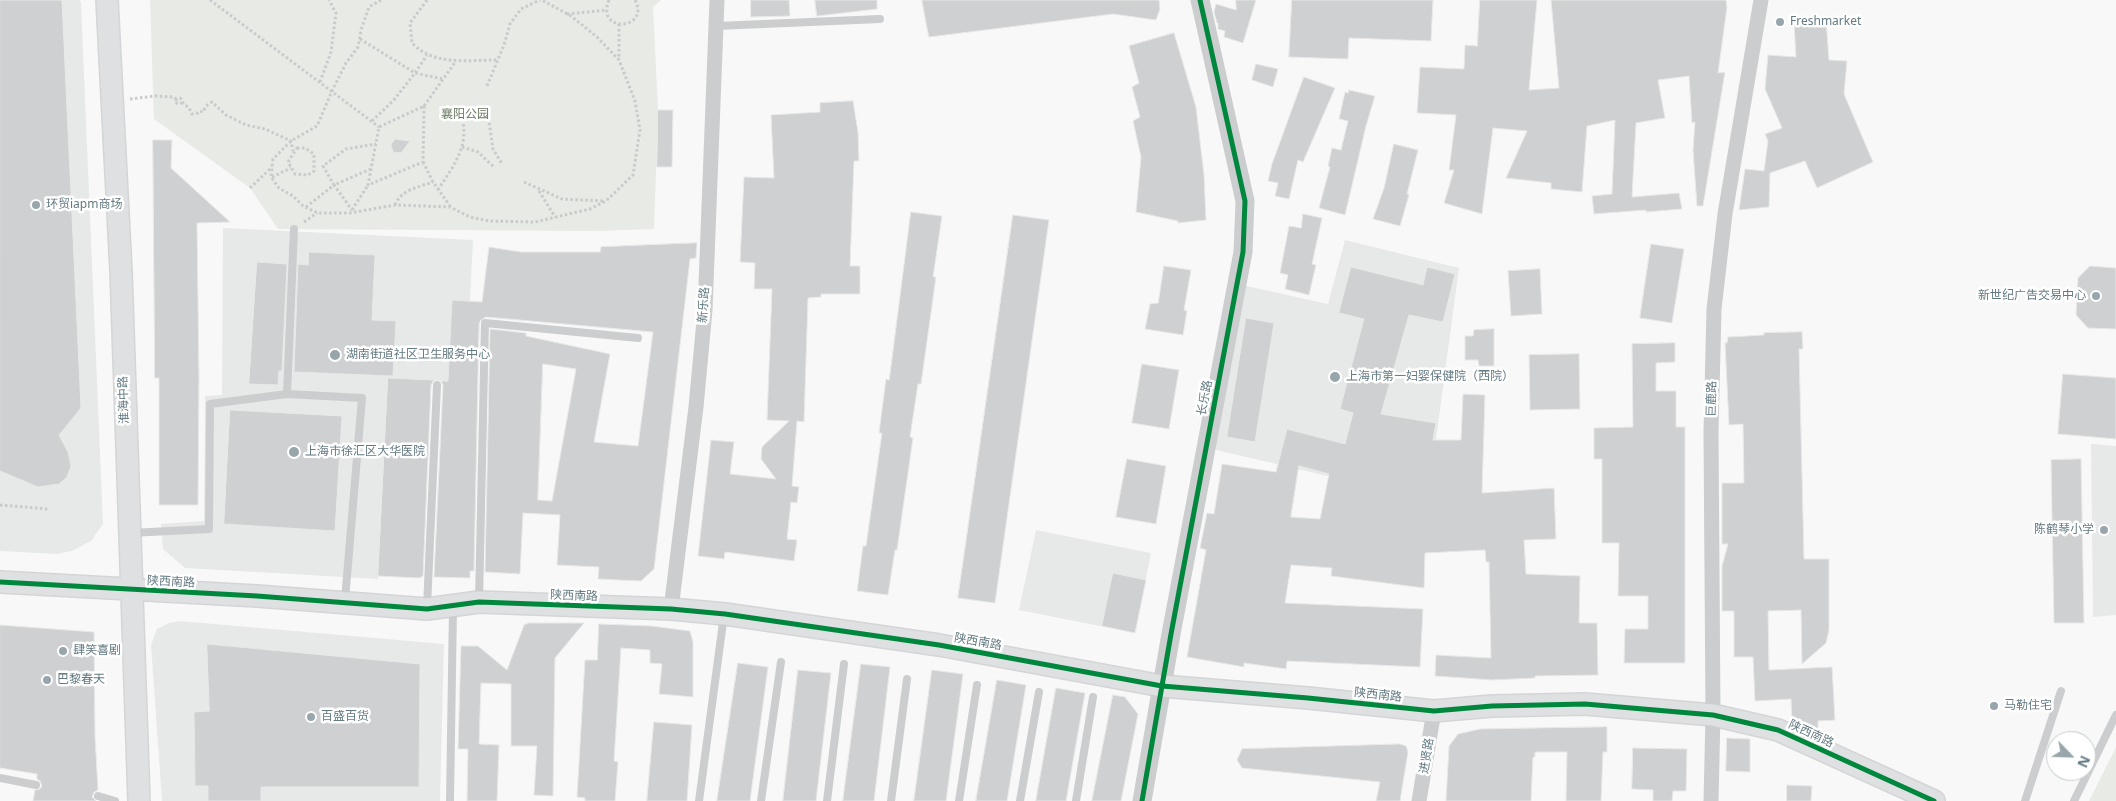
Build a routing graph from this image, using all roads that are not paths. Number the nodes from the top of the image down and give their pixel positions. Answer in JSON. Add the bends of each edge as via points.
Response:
{"nodes":[{"id":1,"x":107,"y":0,"type":"edge"},
{"id":2,"x":718,"y":0,"type":"edge"},
{"id":3,"x":1200,"y":0,"type":"edge"},
{"id":4,"x":1762,"y":0,"type":"edge"},
{"id":5,"x":880,"y":19,"type":"dead end"},
{"id":6,"x":717,"y":26,"type":"junction"},
{"id":7,"x":294,"y":229,"type":"road end"},
{"id":8,"x":638,"y":338,"type":"dead end"},
{"id":9,"x":437,"y":385,"type":"dead end"},
{"id":10,"x":287,"y":394,"type":"junction"},
{"id":11,"x":129,"y":533,"type":"junction"},
{"id":12,"x":0,"y":582,"type":"edge"},
{"id":13,"x":131,"y":589,"type":"junction"},
{"id":14,"x":479,"y":602,"type":"junction"},
{"id":15,"x":345,"y":604,"type":"junction"},
{"id":16,"x":453,"y":606,"type":"junction"},
{"id":17,"x":427,"y":609,"type":"junction"},
{"id":18,"x":672,"y":609,"type":"junction"},
{"id":19,"x":724,"y":614,"type":"junction"},
{"id":20,"x":781,"y":662,"type":"dead end"},
{"id":21,"x":844,"y":664,"type":"dead end"},
{"id":22,"x":906,"y":678,"type":"dead end"},
{"id":23,"x":977,"y":685,"type":"dead end"},
{"id":24,"x":1162,"y":686,"type":"junction"},
{"id":25,"x":2061,"y":691,"type":"dead end"},
{"id":26,"x":1039,"y":692,"type":"dead end"},
{"id":27,"x":1094,"y":697,"type":"dead end"},
{"id":28,"x":1434,"y":711,"type":"junction"},
{"id":29,"x":1713,"y":715,"type":"junction"},
{"id":30,"x":2116,"y":715,"type":"edge"},
{"id":31,"x":0,"y":778,"type":"edge"},
{"id":32,"x":36,"y":784,"type":"dead end"},
{"id":33,"x":98,"y":796,"type":"dead end"},
{"id":34,"x":115,"y":801,"type":"edge"},
{"id":35,"x":140,"y":801,"type":"edge"},
{"id":36,"x":450,"y":801,"type":"edge"},
{"id":37,"x":699,"y":801,"type":"edge"},
{"id":38,"x":761,"y":801,"type":"edge"},
{"id":39,"x":827,"y":801,"type":"edge"},
{"id":40,"x":891,"y":801,"type":"edge"},
{"id":41,"x":959,"y":801,"type":"edge"},
{"id":42,"x":1020,"y":801,"type":"edge"},
{"id":43,"x":1076,"y":801,"type":"edge"},
{"id":44,"x":1142,"y":801,"type":"edge"},
{"id":45,"x":1419,"y":801,"type":"edge"},
{"id":46,"x":1711,"y":801,"type":"edge"},
{"id":47,"x":1934,"y":801,"type":"edge"},
{"id":48,"x":2025,"y":801,"type":"edge"},
{"id":49,"x":2074,"y":801,"type":"edge"}],
"edges":[{"from":1,"to":11,"type":"main road","name":"淮海中路","via":[[121,271]]},
{"from":2,"to":6,"type":"street","name":"新乐路"},
{"from":3,"to":24,"type":"street","name":"长乐路","via":[[1245,201],[1243,252]]},
{"from":4,"to":29,"type":"street","name":"巨鹿路","via":[[1726,214],[1714,309],[1711,432]]},
{"from":5,"to":6,"type":"lane"},
{"from":6,"to":18,"type":"street","name":"新乐路","via":[[704,310]]},
{"from":7,"to":10,"type":"lane"},
{"from":8,"to":14,"type":"lane","via":[[485,323]]},
{"from":9,"to":17,"type":"lane"},
{"from":10,"to":11,"type":"lane","via":[[210,404],[209,529]]},
{"from":10,"to":15,"type":"lane","via":[[362,398]]},
{"from":11,"to":13,"type":"main road","name":"淮海中路"},
{"from":12,"to":13,"type":"main road","name":"陕西南路"},
{"from":13,"to":15,"type":"main road","name":"陕西南路"},
{"from":13,"to":35,"type":"main road","name":"淮海中路"},
{"from":14,"to":16,"type":"main road","name":"陕西南路"},
{"from":14,"to":18,"type":"main road","name":"陕西南路"},
{"from":15,"to":17,"type":"main road","name":"陕西南路"},
{"from":16,"to":17,"type":"main road","name":"陕西南路"},
{"from":16,"to":36,"type":"lane"},
{"from":18,"to":19,"type":"main road","name":"陕西南路"},
{"from":19,"to":24,"type":"main road","name":"陕西南路","via":[[939,645]]},
{"from":19,"to":37,"type":"lane"},
{"from":20,"to":38,"type":"lane"},
{"from":21,"to":39,"type":"lane"},
{"from":22,"to":40,"type":"lane"},
{"from":23,"to":41,"type":"lane"},
{"from":24,"to":28,"type":"main road","name":"陕西南路"},
{"from":24,"to":44,"type":"street","name":"长乐路"},
{"from":25,"to":48,"type":"lane"},
{"from":26,"to":42,"type":"lane"},
{"from":27,"to":43,"type":"lane"},
{"from":28,"to":29,"type":"main road","name":"陕西南路","via":[[1585,704]]},
{"from":28,"to":45,"type":"street","name":"进贤路"},
{"from":29,"to":46,"type":"street","name":"巨鹿路"},
{"from":29,"to":47,"type":"main road","name":"陕西南路","via":[[1778,730]]},
{"from":30,"to":49,"type":"lane"},
{"from":31,"to":32,"type":"lane"},
{"from":33,"to":34,"type":"lane"}]}
